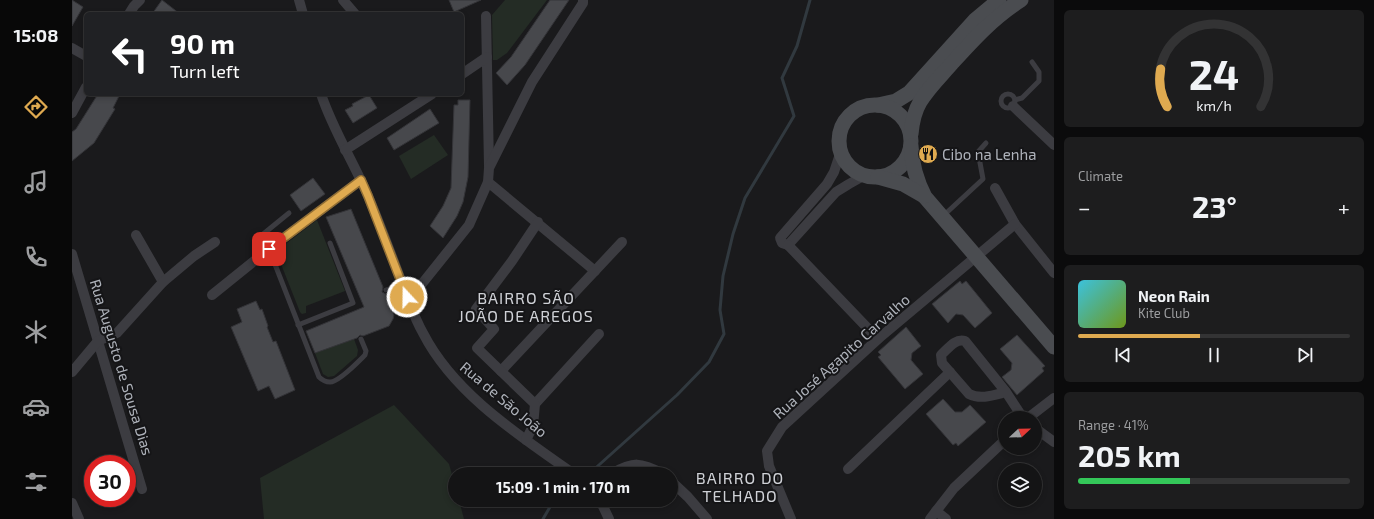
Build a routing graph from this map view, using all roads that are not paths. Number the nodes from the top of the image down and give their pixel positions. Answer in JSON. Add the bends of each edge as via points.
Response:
{"nodes":[{"id":1,"x":140,"y":0,"type":"edge"},
{"id":2,"x":299,"y":0,"type":"edge"},
{"id":3,"x":343,"y":0,"type":"edge"},
{"id":4,"x":583,"y":0,"type":"edge"},
{"id":5,"x":999,"y":0,"type":"edge"},
{"id":6,"x":1021,"y":0,"type":"edge"},
{"id":7,"x":131,"y":12,"type":"edge"},
{"id":8,"x":302,"y":12,"type":"edge"},
{"id":9,"x":353,"y":12,"type":"edge"},
{"id":10,"x":486,"y":16,"type":"dead end"},
{"id":11,"x":72,"y":48,"type":"edge"},
{"id":12,"x":84,"y":55,"type":"edge"},
{"id":13,"x":487,"y":57,"type":"junction"},
{"id":14,"x":1032,"y":62,"type":"dead end"},
{"id":15,"x":464,"y":73,"type":"edge"},
{"id":16,"x":84,"y":91,"type":"edge"},
{"id":17,"x":322,"y":96,"type":"edge"},
{"id":18,"x":429,"y":96,"type":"edge"},
{"id":19,"x":1014,"y":103,"type":"joint"},
{"id":20,"x":878,"y":105,"type":"junction"},
{"id":21,"x":72,"y":113,"type":"edge"},
{"id":22,"x":911,"y":140,"type":"junction"},
{"id":23,"x":986,"y":143,"type":"dead end"},
{"id":24,"x":1054,"y":145,"type":"edge"},
{"id":25,"x":345,"y":150,"type":"junction"},
{"id":26,"x":841,"y":151,"type":"junction"},
{"id":27,"x":489,"y":168,"type":"junction"},
{"id":28,"x":872,"y":176,"type":"junction"},
{"id":29,"x":361,"y":180,"type":"junction"},
{"id":30,"x":488,"y":182,"type":"junction"},
{"id":31,"x":994,"y":188,"type":"dead end"},
{"id":32,"x":925,"y":197,"type":"junction"},
{"id":33,"x":290,"y":213,"type":"dead end"},
{"id":34,"x":942,"y":217,"type":"junction"},
{"id":35,"x":538,"y":222,"type":"junction"},
{"id":36,"x":1015,"y":224,"type":"junction"},
{"id":37,"x":136,"y":235,"type":"dead end"},
{"id":38,"x":215,"y":242,"type":"dead end"},
{"id":39,"x":622,"y":242,"type":"dead end"},
{"id":40,"x":330,"y":243,"type":"dead end"},
{"id":41,"x":788,"y":245,"type":"junction"},
{"id":42,"x":268,"y":250,"type":"junction"},
{"id":43,"x":72,"y":254,"type":"edge"},
{"id":44,"x":976,"y":256,"type":"junction"},
{"id":45,"x":595,"y":271,"type":"junction"},
{"id":46,"x":1054,"y":273,"type":"edge"},
{"id":47,"x":163,"y":282,"type":"junction"},
{"id":48,"x":402,"y":284,"type":"junction"},
{"id":49,"x":386,"y":290,"type":"dead end"},
{"id":50,"x":212,"y":295,"type":"dead end"},
{"id":51,"x":407,"y":297,"type":"junction"},
{"id":52,"x":298,"y":325,"type":"junction"},
{"id":53,"x":599,"y":334,"type":"dead end"},
{"id":54,"x":361,"y":339,"type":"dead end"},
{"id":55,"x":878,"y":339,"type":"junction"},
{"id":56,"x":98,"y":341,"type":"junction"},
{"id":57,"x":1054,"y":347,"type":"edge"},
{"id":58,"x":501,"y":371,"type":"junction"},
{"id":59,"x":72,"y":372,"type":"edge"},
{"id":60,"x":950,"y":372,"type":"junction"},
{"id":61,"x":1006,"y":392,"type":"junction"},
{"id":62,"x":1054,"y":398,"type":"edge"},
{"id":63,"x":535,"y":404,"type":"junction"},
{"id":64,"x":1018,"y":411,"type":"edge"},
{"id":65,"x":1037,"y":411,"type":"edge"},
{"id":66,"x":1042,"y":433,"type":"edge"},
{"id":67,"x":526,"y":440,"type":"junction"},
{"id":68,"x":1054,"y":442,"type":"edge"},
{"id":69,"x":998,"y":447,"type":"edge"},
{"id":70,"x":564,"y":467,"type":"edge"},
{"id":71,"x":623,"y":467,"type":"edge"},
{"id":72,"x":648,"y":467,"type":"edge"},
{"id":73,"x":848,"y":469,"type":"dead end"},
{"id":74,"x":678,"y":488,"type":"edge"},
{"id":75,"x":142,"y":489,"type":"dead end"},
{"id":76,"x":72,"y":503,"type":"edge"},
{"id":77,"x":603,"y":507,"type":"edge"},
{"id":78,"x":936,"y":511,"type":"junction"},
{"id":79,"x":79,"y":519,"type":"edge"},
{"id":80,"x":609,"y":519,"type":"edge"},
{"id":81,"x":707,"y":519,"type":"edge"},
{"id":82,"x":790,"y":519,"type":"edge"},
{"id":83,"x":930,"y":519,"type":"edge"},
{"id":84,"x":946,"y":519,"type":"edge"}],
"edges":[{"from":1,"to":7,"type":"street"},
{"from":2,"to":8,"type":"street"},
{"from":3,"to":9,"type":"street"},
{"from":4,"to":27,"type":"street","via":[[532,82]]},
{"from":5,"to":20,"type":"street","via":[[975,20],[909,93],[896,101]]},
{"from":6,"to":22,"type":"street","via":[[983,29],[934,83],[916,110]]},
{"from":10,"to":13,"type":"street"},
{"from":11,"to":12,"type":"street"},
{"from":13,"to":15,"type":"street"},
{"from":13,"to":27,"type":"street"},
{"from":14,"to":19,"type":"lane","via":[[1040,72],[1039,81]]},
{"from":16,"to":21,"type":"street"},
{"from":17,"to":25,"type":"street","name":"Rua de São João"},
{"from":18,"to":25,"type":"street"},
{"from":19,"to":24,"type":"street"},
{"from":20,"to":22,"type":"street","via":[[899,114],[907,123]]},
{"from":20,"to":26,"type":"street","via":[[856,110],[847,118],[839,139]]},
{"from":22,"to":28,"type":"street","via":[[907,157],[900,167],[890,174]]},
{"from":22,"to":32,"type":"street","via":[[914,174]]},
{"from":23,"to":34,"type":"lane","via":[[978,152],[983,179]]},
{"from":25,"to":29,"type":"street","name":"Rua de São João"},
{"from":26,"to":28,"type":"street","via":[[854,170]]},
{"from":26,"to":41,"type":"street","via":[[827,184],[780,238],[782,243]]},
{"from":27,"to":30,"type":"street"},
{"from":28,"to":32,"type":"street","via":[[903,184]]},
{"from":28,"to":41,"type":"street","via":[[848,184],[836,192]]},
{"from":29,"to":42,"type":"street"},
{"from":29,"to":48,"type":"street","name":"Rua de São João"},
{"from":30,"to":35,"type":"street"},
{"from":30,"to":51,"type":"street","via":[[469,225],[421,285]]},
{"from":31,"to":36,"type":"street"},
{"from":32,"to":34,"type":"street"},
{"from":33,"to":42,"type":"lane","via":[[262,235],[261,239]]},
{"from":34,"to":44,"type":"street"},
{"from":35,"to":45,"type":"street"},
{"from":35,"to":58,"type":"street","via":[[476,309],[494,328],[477,348]]},
{"from":36,"to":44,"type":"street","name":"Rua José Agapito Carvalho"},
{"from":36,"to":46,"type":"street"},
{"from":37,"to":47,"type":"street"},
{"from":38,"to":47,"type":"street"},
{"from":39,"to":45,"type":"street"},
{"from":40,"to":52,"type":"lane","via":[[353,303]]},
{"from":41,"to":55,"type":"street"},
{"from":42,"to":50,"type":"street"},
{"from":42,"to":52,"type":"lane"},
{"from":43,"to":56,"type":"street","name":"Rua Augusto de Sousa Dias"},
{"from":44,"to":55,"type":"street","name":"Rua José Agapito Carvalho"},
{"from":44,"to":57,"type":"street"},
{"from":45,"to":58,"type":"street"},
{"from":47,"to":56,"type":"street","via":[[117,333]]},
{"from":48,"to":49,"type":"lane"},
{"from":48,"to":51,"type":"street","name":"Rua de São João"},
{"from":51,"to":67,"type":"street","name":"Rua de São João","via":[[423,333],[448,373],[488,410]]},
{"from":52,"to":54,"type":"lane","via":[[319,377],[324,381],[338,380],[365,355]]},
{"from":53,"to":63,"type":"street"},
{"from":55,"to":82,"type":"street","name":"Rua José Agapito Carvalho","via":[[782,427],[767,451],[769,466]]},
{"from":56,"to":59,"type":"street"},
{"from":56,"to":75,"type":"street","name":"Rua Augusto de Sousa Dias"},
{"from":58,"to":63,"type":"street"},
{"from":60,"to":61,"type":"street","via":[[974,397]]},
{"from":60,"to":61,"type":"street","via":[[942,363],[941,355],[956,341],[965,341]]},
{"from":60,"to":73,"type":"street"},
{"from":61,"to":64,"type":"street"},
{"from":62,"to":65,"type":"street"},
{"from":63,"to":67,"type":"street","via":[[533,426]]},
{"from":66,"to":68,"type":"street"},
{"from":67,"to":70,"type":"street","name":"Rua de São João"},
{"from":69,"to":78,"type":"street","via":[[954,488]]},
{"from":71,"to":72,"type":"street","via":[[637,464]]},
{"from":74,"to":81,"type":"street"},
{"from":76,"to":79,"type":"street"},
{"from":77,"to":80,"type":"street"},
{"from":78,"to":83,"type":"street"},
{"from":78,"to":84,"type":"street"}]}
